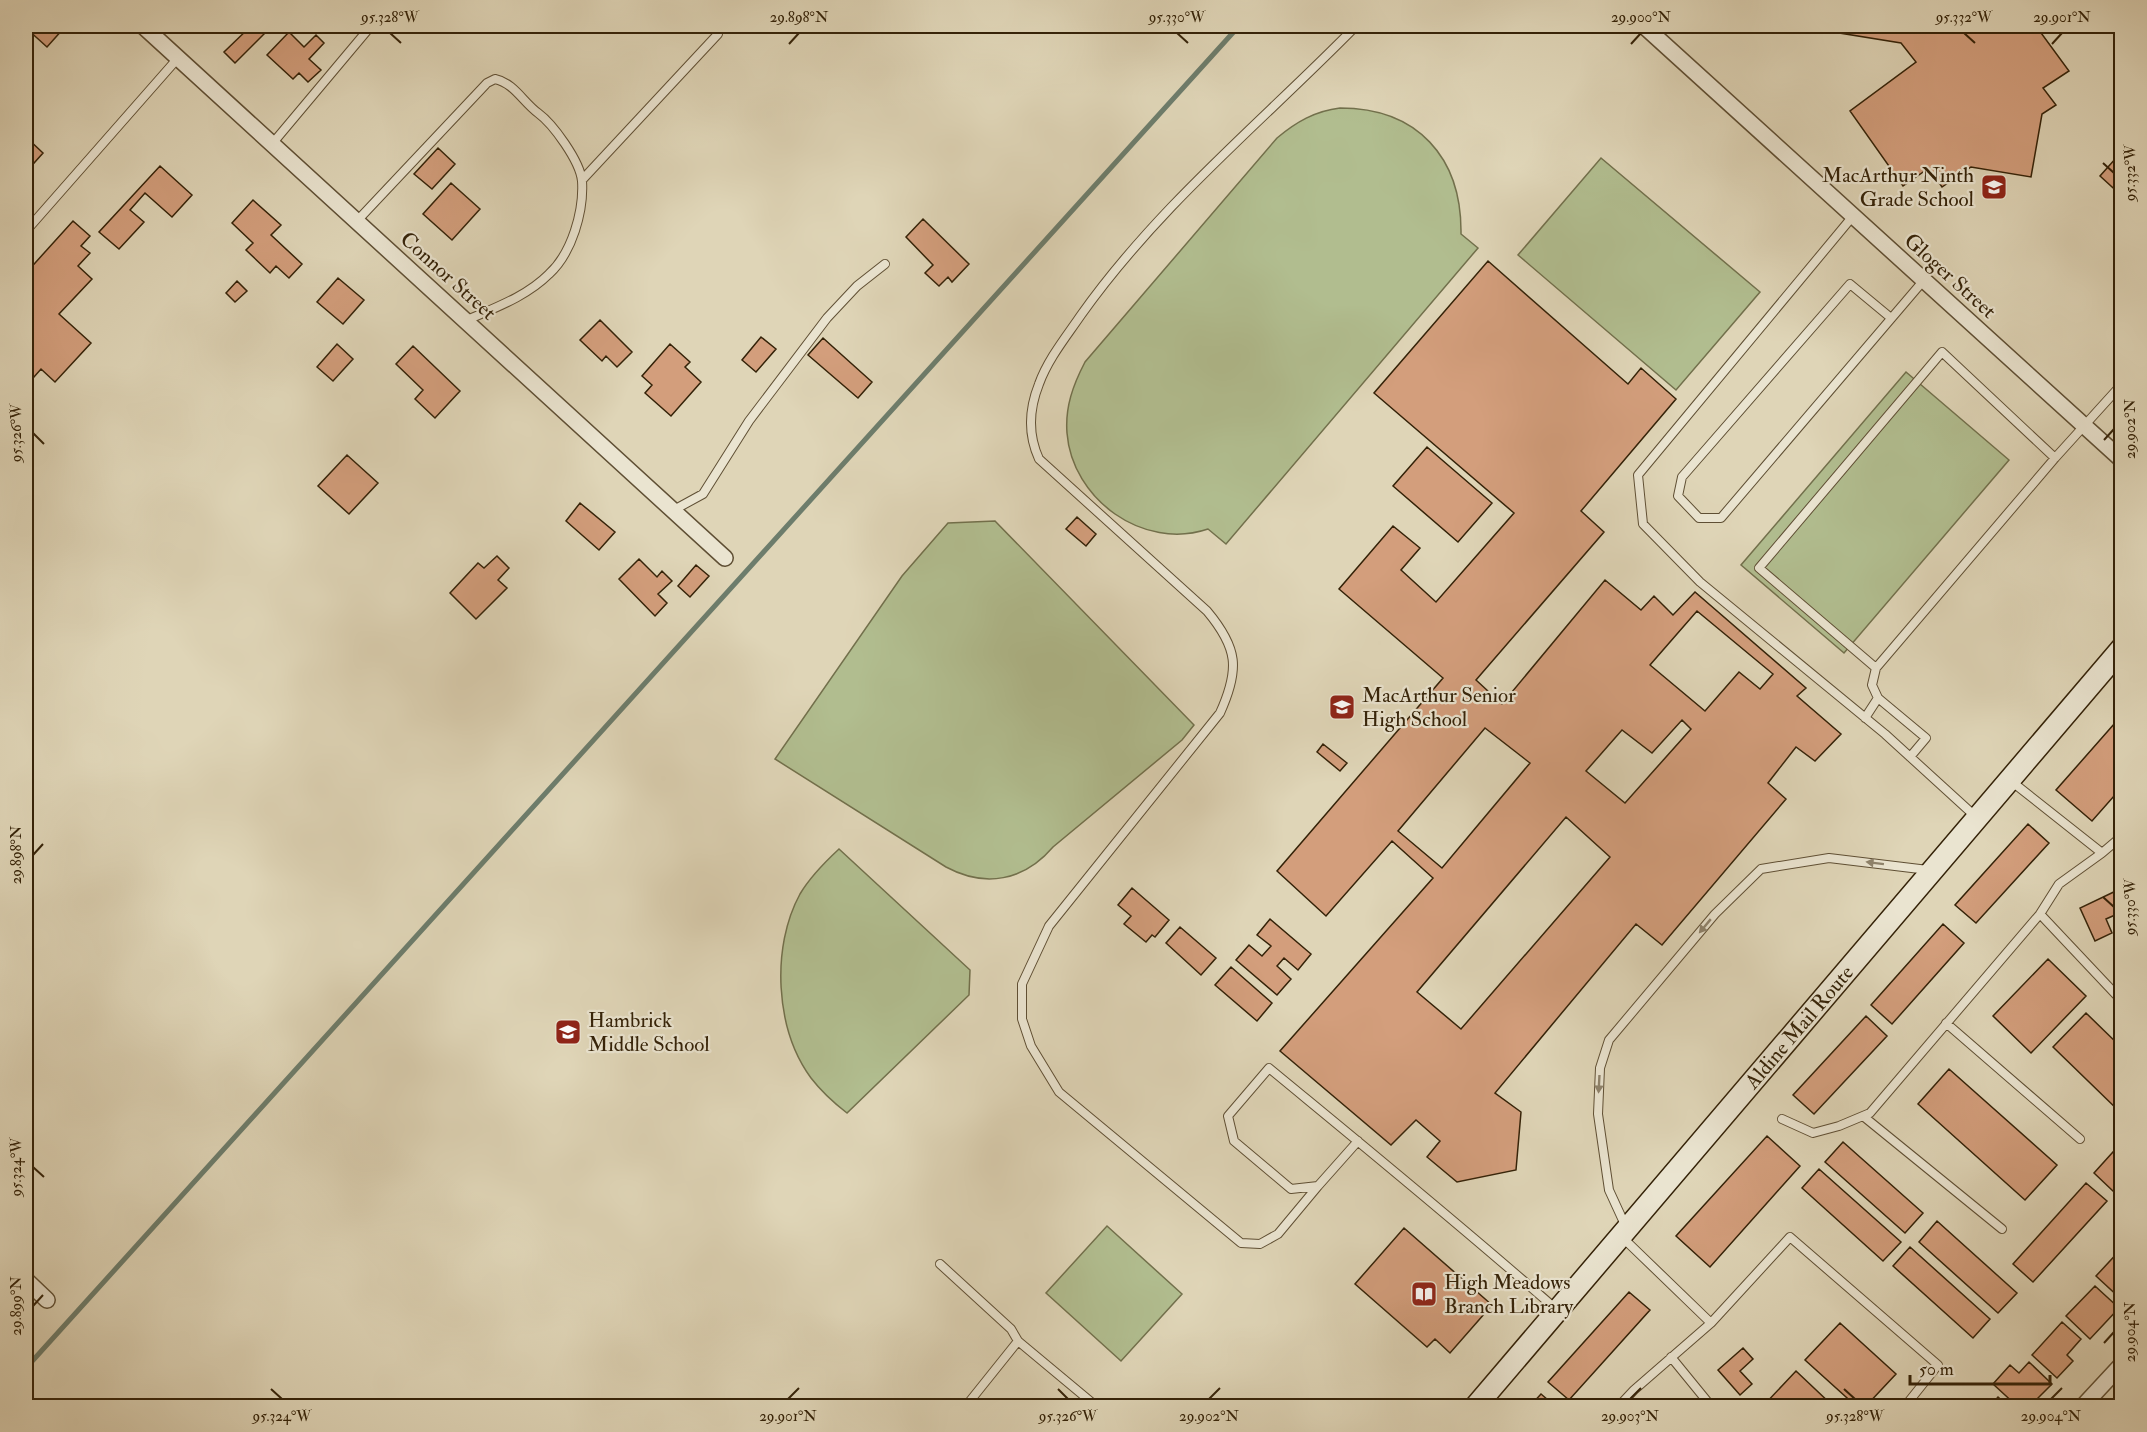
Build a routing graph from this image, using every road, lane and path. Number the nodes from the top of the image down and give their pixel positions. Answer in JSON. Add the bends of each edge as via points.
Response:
{"nodes":[{"id":1,"x":142,"y":26,"type":"edge"},
{"id":2,"x":371,"y":26,"type":"edge"},
{"id":3,"x":717,"y":26,"type":"edge"},
{"id":4,"x":1356,"y":26,"type":"edge"},
{"id":5,"x":1644,"y":26,"type":"edge"},
{"id":6,"x":178,"y":58,"type":"junction"},
{"id":7,"x":272,"y":144,"type":"junction"},
{"id":8,"x":582,"y":180,"type":"junction"},
{"id":9,"x":1853,"y":216,"type":"junction"},
{"id":10,"x":356,"y":222,"type":"junction"},
{"id":11,"x":26,"y":231,"type":"edge"},
{"id":12,"x":885,"y":264,"type":"dead end"},
{"id":13,"x":1924,"y":280,"type":"junction"},
{"id":14,"x":1891,"y":318,"type":"junction"},
{"id":15,"x":465,"y":321,"type":"junction"},
{"id":16,"x":2121,"y":384,"type":"edge"},
{"id":17,"x":2083,"y":424,"type":"junction"},
{"id":18,"x":2055,"y":458,"type":"junction"},
{"id":19,"x":2121,"y":460,"type":"edge"},
{"id":20,"x":672,"y":511,"type":"junction"},
{"id":21,"x":725,"y":558,"type":"dead end"},
{"id":22,"x":2121,"y":648,"type":"edge"},
{"id":23,"x":1876,"y":668,"type":"junction"},
{"id":24,"x":1878,"y":698,"type":"junction"},
{"id":25,"x":1865,"y":718,"type":"junction"},
{"id":26,"x":1910,"y":758,"type":"junction"},
{"id":27,"x":2010,"y":780,"type":"junction"},
{"id":28,"x":1977,"y":818,"type":"junction"},
{"id":29,"x":2121,"y":836,"type":"edge"},
{"id":30,"x":2102,"y":853,"type":"junction"},
{"id":31,"x":1933,"y":870,"type":"junction"},
{"id":32,"x":2040,"y":914,"type":"junction"},
{"id":33,"x":2121,"y":1001,"type":"edge"},
{"id":34,"x":1946,"y":1023,"type":"junction"},
{"id":35,"x":1863,"y":1116,"type":"junction"},
{"id":36,"x":1782,"y":1119,"type":"dead end"},
{"id":37,"x":2080,"y":1139,"type":"dead end"},
{"id":38,"x":1358,"y":1141,"type":"junction"},
{"id":39,"x":1318,"y":1186,"type":"junction"},
{"id":40,"x":2002,"y":1229,"type":"dead end"},
{"id":41,"x":1624,"y":1233,"type":"junction"},
{"id":42,"x":940,"y":1264,"type":"dead end"},
{"id":43,"x":26,"y":1280,"type":"edge"},
{"id":44,"x":47,"y":1300,"type":"dead end"},
{"id":45,"x":1558,"y":1311,"type":"junction"},
{"id":46,"x":1711,"y":1323,"type":"junction"},
{"id":47,"x":1018,"y":1341,"type":"junction"},
{"id":48,"x":1671,"y":1357,"type":"junction"},
{"id":49,"x":2121,"y":1364,"type":"edge"},
{"id":50,"x":1906,"y":1405,"type":"edge"},
{"id":51,"x":966,"y":1407,"type":"edge"},
{"id":52,"x":1096,"y":1407,"type":"edge"},
{"id":53,"x":1476,"y":1407,"type":"edge"},
{"id":54,"x":1619,"y":1407,"type":"edge"},
{"id":55,"x":1711,"y":1407,"type":"edge"},
{"id":56,"x":2083,"y":1407,"type":"edge"}],
"edges":[{"from":1,"to":6,"type":"street","name":"Connor Street"},
{"from":2,"to":7,"type":"lane"},
{"from":3,"to":8,"type":"lane","via":[[718,34]]},
{"from":4,"to":39,"type":"lane","via":[[1164,212],[1098,292],[1051,359],[1038,385],[1030,440],[1039,459],[1207,611],[1224,631],[1235,668],[1220,713],[1050,926],[1022,984],[1022,1020],[1031,1046],[1059,1092],[1242,1243],[1260,1244],[1278,1234]]},
{"from":5,"to":9,"type":"street","name":"Gloger Street"},
{"from":6,"to":7,"type":"street","name":"Connor Street"},
{"from":6,"to":11,"type":"lane"},
{"from":7,"to":10,"type":"street","name":"Connor Street"},
{"from":8,"to":10,"type":"lane","via":[[561,137],[547,120],[510,85],[495,80],[476,93]]},
{"from":8,"to":15,"type":"lane","via":[[576,225],[557,266],[527,291]]},
{"from":9,"to":13,"type":"street","name":"Gloger Street"},
{"from":9,"to":25,"type":"lane","via":[[1638,475],[1643,524],[1700,582]]},
{"from":10,"to":15,"type":"street","name":"Connor Street"},
{"from":12,"to":20,"type":"lane","via":[[857,286],[820,327],[739,435],[703,495]]},
{"from":13,"to":14,"type":"lane"},
{"from":13,"to":17,"type":"street","name":"Gloger Street"},
{"from":14,"to":14,"type":"lane","via":[[1721,518],[1699,518],[1678,496],[1682,477],[1850,285]]},
{"from":15,"to":20,"type":"street","name":"Connor Street"},
{"from":16,"to":17,"type":"lane"},
{"from":17,"to":18,"type":"lane"},
{"from":17,"to":19,"type":"street","name":"Gloger Street"},
{"from":18,"to":23,"type":"lane"},
{"from":18,"to":23,"type":"lane","via":[[1942,352],[1759,568]]},
{"from":20,"to":21,"type":"street","name":"Connor Street"},
{"from":22,"to":27,"type":"main road","name":"Aldine Mail Route"},
{"from":23,"to":24,"type":"lane","via":[[1872,685]]},
{"from":24,"to":25,"type":"lane"},
{"from":24,"to":26,"type":"lane","via":[[1926,738]]},
{"from":25,"to":26,"type":"lane"},
{"from":26,"to":28,"type":"lane"},
{"from":27,"to":28,"type":"main road","name":"Aldine Mail Route"},
{"from":27,"to":30,"type":"lane"},
{"from":28,"to":31,"type":"main road","name":"Aldine Mail Route"},
{"from":29,"to":30,"type":"lane"},
{"from":30,"to":32,"type":"lane","via":[[2059,884]]},
{"from":31,"to":41,"type":"main road","name":"Aldine Mail Route"},
{"from":31,"to":41,"type":"lane","one_way":true,"via":[[1828,858],[1761,869],[1715,914],[1609,1040],[1600,1068],[1598,1114],[1609,1190]]},
{"from":32,"to":33,"type":"lane"},
{"from":32,"to":34,"type":"lane"},
{"from":34,"to":35,"type":"lane","via":[[1870,1113]]},
{"from":34,"to":37,"type":"lane"},
{"from":35,"to":36,"type":"lane","via":[[1813,1133]]},
{"from":35,"to":40,"type":"lane"},
{"from":38,"to":39,"type":"lane"},
{"from":38,"to":39,"type":"lane","via":[[1269,1068],[1228,1116],[1234,1141],[1291,1189]]},
{"from":38,"to":45,"type":"lane"},
{"from":41,"to":45,"type":"main road","name":"Aldine Mail Route"},
{"from":41,"to":46,"type":"lane"},
{"from":42,"to":47,"type":"lane","via":[[1011,1329]]},
{"from":43,"to":44,"type":"street"},
{"from":45,"to":53,"type":"main road","name":"Aldine Mail Route"},
{"from":46,"to":48,"type":"lane"},
{"from":46,"to":50,"type":"lane","via":[[1791,1237],[1938,1365]]},
{"from":47,"to":51,"type":"lane"},
{"from":47,"to":52,"type":"lane"},
{"from":48,"to":54,"type":"lane"},
{"from":48,"to":55,"type":"lane"},
{"from":49,"to":56,"type":"street"}]}
